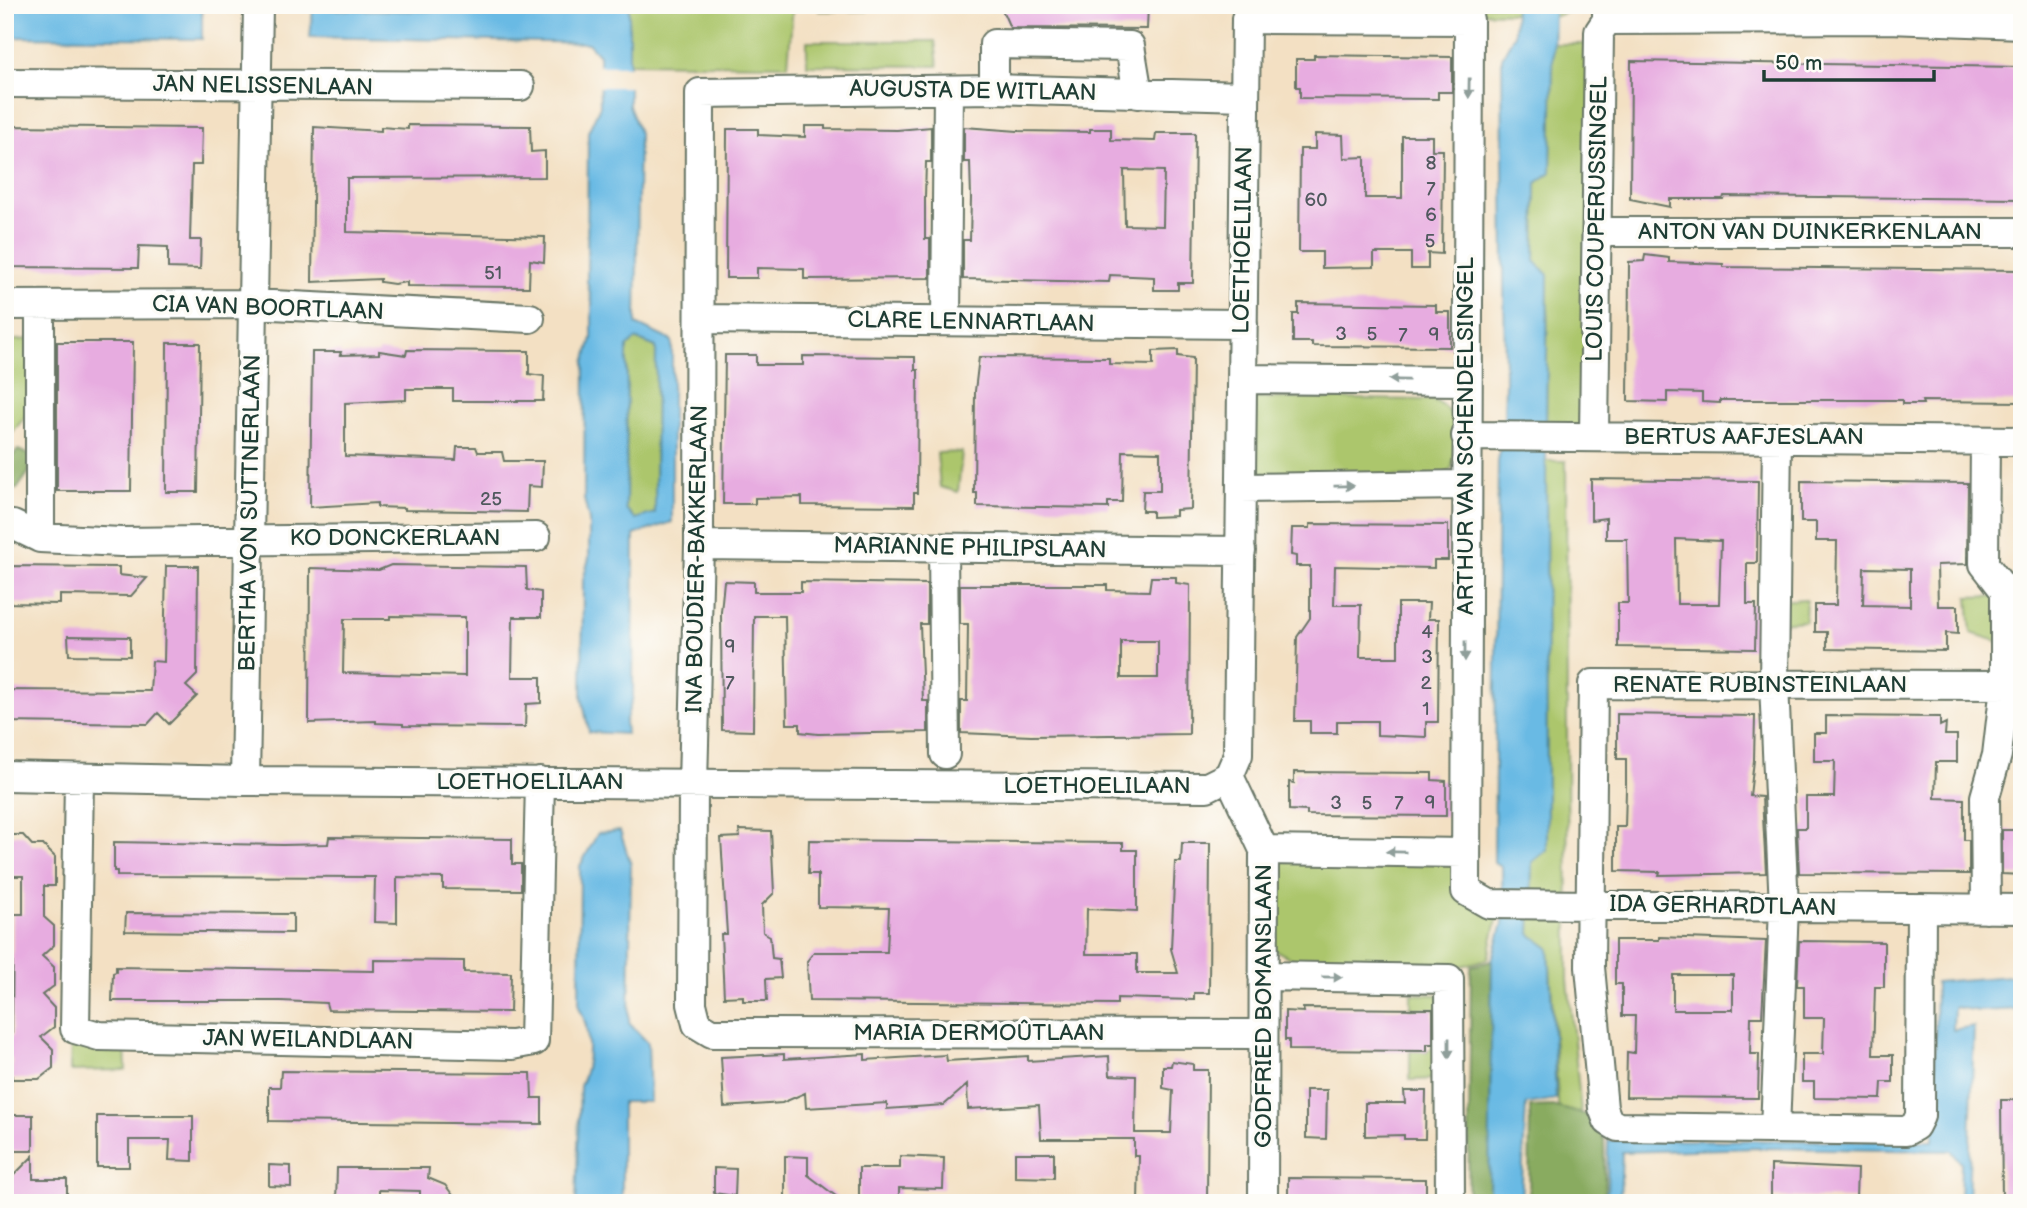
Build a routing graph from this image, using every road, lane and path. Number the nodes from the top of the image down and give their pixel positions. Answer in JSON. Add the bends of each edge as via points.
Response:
{"nodes":[{"id":1,"x":258,"y":5,"type":"edge"},
{"id":2,"x":1245,"y":10,"type":"edge"},
{"id":3,"x":1607,"y":13,"type":"edge"},
{"id":4,"x":2022,"y":24,"type":"edge"},
{"id":5,"x":5,"y":83,"type":"edge"},
{"id":6,"x":256,"y":85,"type":"junction"},
{"id":7,"x":520,"y":86,"type":"dead end"},
{"id":8,"x":995,"y":89,"type":"junction"},
{"id":9,"x":948,"y":90,"type":"junction"},
{"id":10,"x":700,"y":93,"type":"joint"},
{"id":11,"x":1138,"y":94,"type":"junction"},
{"id":12,"x":1245,"y":96,"type":"junction"},
{"id":13,"x":1598,"y":232,"type":"junction"},
{"id":14,"x":2022,"y":232,"type":"edge"},
{"id":15,"x":254,"y":304,"type":"junction"},
{"id":16,"x":5,"y":305,"type":"edge"},
{"id":17,"x":40,"y":305,"type":"junction"},
{"id":18,"x":530,"y":318,"type":"dead end"},
{"id":19,"x":700,"y":319,"type":"junction"},
{"id":20,"x":946,"y":321,"type":"junction"},
{"id":21,"x":1242,"y":324,"type":"junction"},
{"id":22,"x":1242,"y":379,"type":"junction"},
{"id":23,"x":1467,"y":381,"type":"junction"},
{"id":24,"x":1479,"y":436,"type":"junction"},
{"id":25,"x":1594,"y":436,"type":"junction"},
{"id":26,"x":1777,"y":437,"type":"junction"},
{"id":27,"x":1985,"y":441,"type":"junction"},
{"id":28,"x":2022,"y":441,"type":"edge"},
{"id":29,"x":1466,"y":485,"type":"junction"},
{"id":30,"x":1241,"y":488,"type":"junction"},
{"id":31,"x":5,"y":526,"type":"edge"},
{"id":32,"x":536,"y":537,"type":"dead end"},
{"id":33,"x":40,"y":538,"type":"junction"},
{"id":34,"x":250,"y":540,"type":"junction"},
{"id":35,"x":699,"y":545,"type":"junction"},
{"id":36,"x":943,"y":548,"type":"junction"},
{"id":37,"x":1241,"y":551,"type":"junction"},
{"id":38,"x":1774,"y":684,"type":"junction"},
{"id":39,"x":2013,"y":685,"type":"edge"},
{"id":40,"x":945,"y":754,"type":"dead end"},
{"id":41,"x":5,"y":776,"type":"edge"},
{"id":42,"x":1228,"y":776,"type":"junction"},
{"id":43,"x":79,"y":779,"type":"junction"},
{"id":44,"x":246,"y":781,"type":"junction"},
{"id":45,"x":540,"y":782,"type":"junction"},
{"id":46,"x":693,"y":784,"type":"junction"},
{"id":47,"x":1264,"y":850,"type":"junction"},
{"id":48,"x":1464,"y":853,"type":"junction"},
{"id":49,"x":1590,"y":905,"type":"junction"},
{"id":50,"x":1784,"y":907,"type":"junction"},
{"id":51,"x":1921,"y":908,"type":"junction"},
{"id":52,"x":1986,"y":909,"type":"junction"},
{"id":53,"x":2022,"y":909,"type":"edge"},
{"id":54,"x":1263,"y":976,"type":"junction"},
{"id":55,"x":697,"y":1024,"type":"joint"},
{"id":56,"x":1262,"y":1034,"type":"junction"},
{"id":57,"x":1775,"y":1129,"type":"junction"},
{"id":58,"x":1263,"y":1203,"type":"edge"},
{"id":59,"x":1450,"y":1203,"type":"edge"}],
"edges":[{"from":1,"to":6,"type":"street","name":"BERTHA VON SUTTNERLAAN"},
{"from":2,"to":12,"type":"street","name":"LOETHOELILAAN"},
{"from":2,"to":23,"type":"street","name":"ARTHUR VAN SCHENDELSINGEL","one_way":true,"via":[[1469,20]]},
{"from":3,"to":4,"type":"street"},
{"from":3,"to":13,"type":"street","name":"LOUIS COUPERUSSINGEL","via":[[1599,32]]},
{"from":5,"to":6,"type":"street","name":"JAN NELISSENLAAN"},
{"from":6,"to":7,"type":"street","name":"JAN NELISSENLAAN"},
{"from":6,"to":15,"type":"street","name":"BERTHA VON SUTTNERLAAN"},
{"from":8,"to":9,"type":"street","name":"AUGUSTA DE WITLAAN"},
{"from":8,"to":11,"type":"street","name":"AUGUSTA DE WITLAAN"},
{"from":8,"to":11,"type":"street","via":[[994,44],[1130,46]]},
{"from":9,"to":10,"type":"street","name":"AUGUSTA DE WITLAAN"},
{"from":9,"to":20,"type":"street"},
{"from":10,"to":19,"type":"street","name":"INA BOUDIER-BAKKERLAAN"},
{"from":11,"to":12,"type":"street","name":"AUGUSTA DE WITLAAN"},
{"from":12,"to":21,"type":"street","name":"LOETHOELILAAN"},
{"from":13,"to":14,"type":"street","name":"ANTON VAN DUINKERKENLAAN"},
{"from":13,"to":25,"type":"street","name":"LOUIS COUPERUSSINGEL"},
{"from":15,"to":17,"type":"street","name":"CIA VAN BOORTLAAN"},
{"from":15,"to":18,"type":"street","name":"CIA VAN BOORTLAAN"},
{"from":15,"to":34,"type":"street","name":"BERTHA VON SUTTNERLAAN"},
{"from":16,"to":17,"type":"street","name":"CIA VAN BOORTLAAN"},
{"from":17,"to":33,"type":"street"},
{"from":19,"to":20,"type":"street","name":"CLARE LENNARTLAAN"},
{"from":19,"to":35,"type":"street","name":"INA BOUDIER-BAKKERLAAN"},
{"from":20,"to":21,"type":"street","name":"CLARE LENNARTLAAN"},
{"from":21,"to":22,"type":"street","name":"LOETHOELILAAN"},
{"from":23,"to":22,"type":"street","one_way":true},
{"from":22,"to":30,"type":"street","name":"LOETHOELILAAN"},
{"from":23,"to":24,"type":"street","name":"ARTHUR VAN SCHENDELSINGEL"},
{"from":24,"to":25,"type":"street","name":"BERTUS AAFJESLAAN"},
{"from":24,"to":29,"type":"street","name":"ARTHUR VAN SCHENDELSINGEL"},
{"from":25,"to":26,"type":"street","name":"BERTUS AAFJESLAAN"},
{"from":26,"to":27,"type":"street","name":"BERTUS AAFJESLAAN"},
{"from":26,"to":38,"type":"street"},
{"from":27,"to":28,"type":"street","name":"BERTUS AAFJESLAAN"},
{"from":27,"to":39,"type":"street","via":[[1984,564],[2005,591]]},
{"from":30,"to":29,"type":"street","one_way":true},
{"from":29,"to":48,"type":"street","name":"ARTHUR VAN SCHENDELSINGEL","one_way":true},
{"from":30,"to":37,"type":"street","name":"LOETHOELILAAN"},
{"from":31,"to":33,"type":"street","name":"KO DONCKERLAAN","via":[[13,525]]},
{"from":32,"to":34,"type":"street","name":"KO DONCKERLAAN"},
{"from":33,"to":34,"type":"street","name":"KO DONCKERLAAN"},
{"from":34,"to":44,"type":"street","name":"BERTHA VON SUTTNERLAAN"},
{"from":35,"to":36,"type":"street","name":"MARIANNE PHILIPSLAAN"},
{"from":35,"to":46,"type":"street","name":"INA BOUDIER-BAKKERLAAN"},
{"from":36,"to":37,"type":"street","name":"MARIANNE PHILIPSLAAN"},
{"from":36,"to":40,"type":"street"},
{"from":37,"to":42,"type":"street","name":"LOETHOELILAAN","via":[[1238,755]]},
{"from":38,"to":39,"type":"street","name":"RENATE RUBINSTEINLAAN"},
{"from":38,"to":49,"type":"street","name":"RENATE RUBINSTEINLAAN","via":[[1593,684]]},
{"from":38,"to":50,"type":"street"},
{"from":39,"to":52,"type":"street","via":[[1985,797]]},
{"from":41,"to":43,"type":"street"},
{"from":42,"to":46,"type":"street","name":"LOETHOELILAAN","via":[[1207,787]]},
{"from":42,"to":47,"type":"street","name":"GODFRIED BOMANSLAAN"},
{"from":43,"to":44,"type":"street"},
{"from":43,"to":45,"type":"street","name":"JAN WEILANDLAAN","via":[[75,1029],[99,1036],[512,1045],[534,1041]]},
{"from":44,"to":45,"type":"street","name":"LOETHOELILAAN"},
{"from":45,"to":46,"type":"street","name":"LOETHOELILAAN"},
{"from":46,"to":55,"type":"street","name":"INA BOUDIER-BAKKERLAAN","via":[[692,1004]]},
{"from":48,"to":47,"type":"street","one_way":true},
{"from":47,"to":54,"type":"street","name":"GODFRIED BOMANSLAAN"},
{"from":48,"to":49,"type":"street","name":"IDA GERHARDTLAAN","via":[[1466,891],[1489,904]]},
{"from":49,"to":50,"type":"street","name":"IDA GERHARDTLAAN"},
{"from":49,"to":57,"type":"street","via":[[1590,967],[1608,1121],[1618,1127]]},
{"from":50,"to":51,"type":"street","name":"IDA GERHARDTLAAN"},
{"from":50,"to":57,"type":"street"},
{"from":51,"to":52,"type":"street","name":"IDA GERHARDTLAAN"},
{"from":51,"to":57,"type":"street","via":[[1920,1116],[1915,1126],[1906,1131]]},
{"from":52,"to":53,"type":"street","name":"IDA GERHARDTLAAN"},
{"from":54,"to":56,"type":"street","name":"GODFRIED BOMANSLAAN"},
{"from":54,"to":59,"type":"street","one_way":true,"via":[[1449,979]]},
{"from":55,"to":56,"type":"street","name":"MARIA DERMOÛTLAAN","via":[[712,1032]]},
{"from":56,"to":58,"type":"street","name":"GODFRIED BOMANSLAAN"}]}
